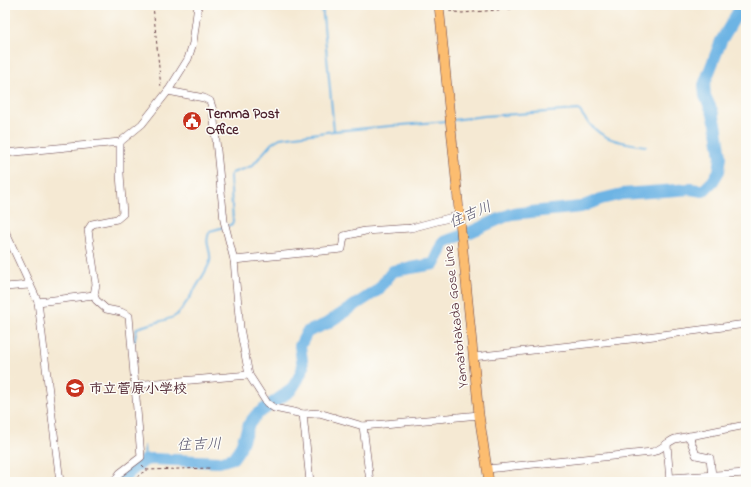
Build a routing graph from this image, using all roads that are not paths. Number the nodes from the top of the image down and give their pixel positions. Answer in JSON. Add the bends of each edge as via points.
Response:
{"nodes":[{"id":1,"x":198,"y":5,"type":"edge"},
{"id":2,"x":440,"y":8,"type":"edge"},
{"id":3,"x":168,"y":91,"type":"junction"},
{"id":4,"x":120,"y":142,"type":"junction"},
{"id":5,"x":5,"y":153,"type":"edge"},
{"id":6,"x":460,"y":216,"type":"junction"},
{"id":7,"x":5,"y":231,"type":"edge"},
{"id":8,"x":234,"y":260,"type":"junction"},
{"id":9,"x":29,"y":284,"type":"junction"},
{"id":10,"x":5,"y":287,"type":"edge"},
{"id":11,"x":94,"y":295,"type":"junction"},
{"id":12,"x":38,"y":302,"type":"junction"},
{"id":13,"x":746,"y":324,"type":"edge"},
{"id":14,"x":474,"y":357,"type":"junction"},
{"id":15,"x":249,"y":375,"type":"junction"},
{"id":16,"x":134,"y":386,"type":"junction"},
{"id":17,"x":303,"y":414,"type":"junction"},
{"id":18,"x":479,"y":415,"type":"junction"},
{"id":19,"x":363,"y":426,"type":"junction"},
{"id":20,"x":746,"y":426,"type":"edge"},
{"id":21,"x":689,"y":436,"type":"junction"},
{"id":22,"x":667,"y":444,"type":"junction"},
{"id":23,"x":487,"y":469,"type":"junction"},
{"id":24,"x":746,"y":473,"type":"edge"},
{"id":25,"x":712,"y":476,"type":"junction"},
{"id":26,"x":670,"y":480,"type":"edge"},
{"id":27,"x":60,"y":482,"type":"edge"},
{"id":28,"x":114,"y":482,"type":"edge"},
{"id":29,"x":310,"y":482,"type":"edge"},
{"id":30,"x":370,"y":482,"type":"edge"},
{"id":31,"x":489,"y":482,"type":"edge"}],
"edges":[{"from":1,"to":3,"type":"street","via":[[193,43],[188,59]]},
{"from":2,"to":6,"type":"main road","name":"Yamatotakada Gose Line"},
{"from":3,"to":4,"type":"street","via":[[142,124]]},
{"from":3,"to":8,"type":"street","via":[[210,101],[224,221]]},
{"from":4,"to":5,"type":"street"},
{"from":4,"to":11,"type":"street","via":[[123,214],[117,219],[92,224],[88,230],[96,284]]},
{"from":6,"to":8,"type":"street","via":[[411,228],[365,231],[344,236],[342,249]]},
{"from":6,"to":14,"type":"main road","name":"Yamatotakada Gose Line"},
{"from":7,"to":9,"type":"street"},
{"from":8,"to":15,"type":"street","via":[[240,328]]},
{"from":9,"to":10,"type":"street"},
{"from":9,"to":12,"type":"street"},
{"from":11,"to":12,"type":"street"},
{"from":11,"to":16,"type":"street","via":[[106,309],[129,316]]},
{"from":12,"to":27,"type":"street"},
{"from":13,"to":14,"type":"street","via":[[631,340]]},
{"from":14,"to":18,"type":"main road","name":"Yamatotakada Gose Line"},
{"from":15,"to":16,"type":"street"},
{"from":15,"to":17,"type":"street","via":[[271,406]]},
{"from":16,"to":28,"type":"street","via":[[141,457],[120,473]]},
{"from":17,"to":19,"type":"street","via":[[320,413]]},
{"from":17,"to":29,"type":"street"},
{"from":18,"to":19,"type":"street"},
{"from":18,"to":23,"type":"main road","name":"Yamatotakada Gose Line"},
{"from":19,"to":30,"type":"street"},
{"from":20,"to":21,"type":"street"},
{"from":21,"to":22,"type":"street"},
{"from":21,"to":25,"type":"street","via":[[696,455],[710,458]]},
{"from":22,"to":23,"type":"street","via":[[658,451],[645,453]]},
{"from":22,"to":26,"type":"street"},
{"from":23,"to":31,"type":"main road","name":"Yamatotakada Gose Line"},
{"from":24,"to":25,"type":"street"},
{"from":25,"to":26,"type":"street"}]}
